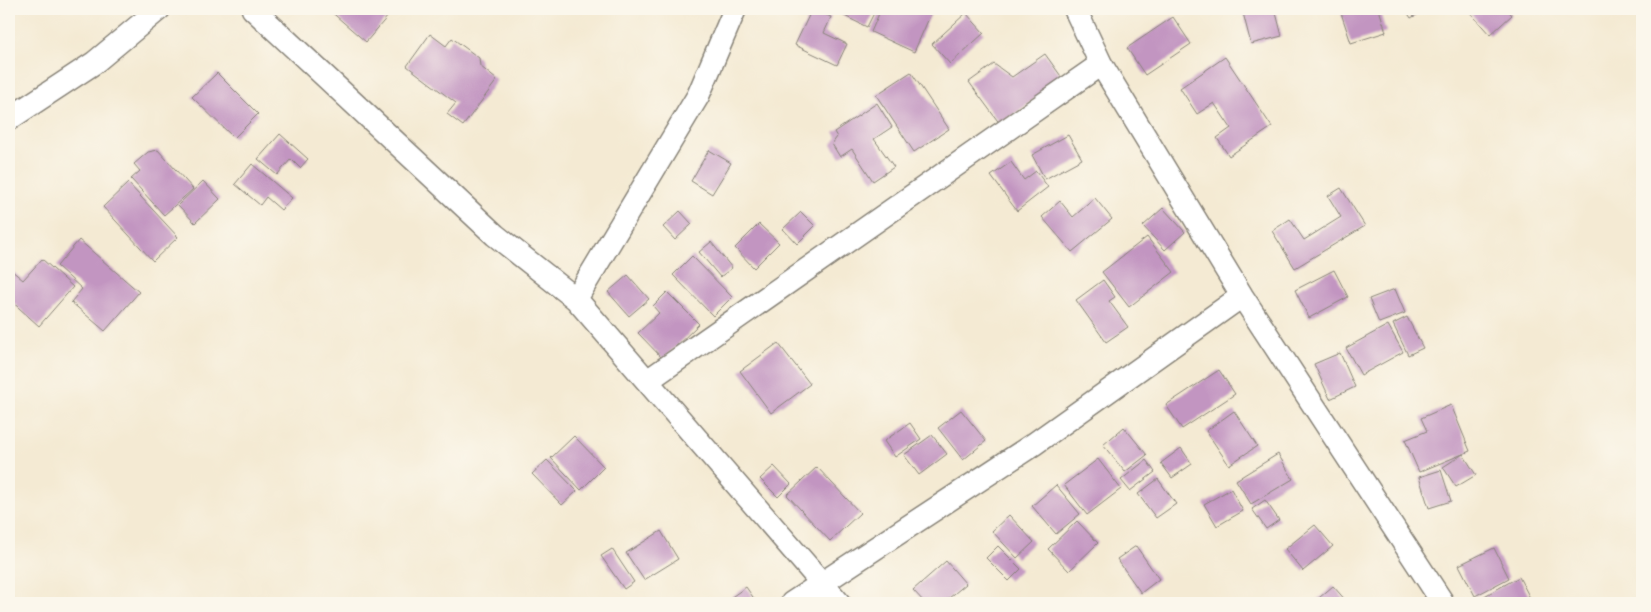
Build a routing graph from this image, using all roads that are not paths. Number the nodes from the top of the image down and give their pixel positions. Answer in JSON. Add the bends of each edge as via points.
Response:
{"nodes":[{"id":1,"x":159,"y":9,"type":"edge"},
{"id":2,"x":253,"y":9,"type":"edge"},
{"id":3,"x":735,"y":9,"type":"edge"},
{"id":4,"x":1075,"y":9,"type":"edge"},
{"id":5,"x":1100,"y":64,"type":"junction"},
{"id":6,"x":9,"y":119,"type":"edge"},
{"id":7,"x":1242,"y":296,"type":"junction"},
{"id":8,"x":576,"y":299,"type":"junction"},
{"id":9,"x":647,"y":381,"type":"junction"},
{"id":10,"x":822,"y":582,"type":"junction"},
{"id":11,"x":792,"y":603,"type":"edge"},
{"id":12,"x":839,"y":603,"type":"edge"},
{"id":13,"x":1443,"y":603,"type":"edge"}],
"edges":[{"from":1,"to":6,"type":"street","via":[[94,62]]},
{"from":2,"to":8,"type":"street","via":[[495,234]]},
{"from":3,"to":8,"type":"street","via":[[698,96]]},
{"from":4,"to":5,"type":"street"},
{"from":5,"to":7,"type":"street"},
{"from":5,"to":9,"type":"street"},
{"from":7,"to":10,"type":"street","via":[[1034,444]]},
{"from":7,"to":13,"type":"street"},
{"from":8,"to":9,"type":"street"},
{"from":9,"to":10,"type":"street"},
{"from":10,"to":11,"type":"street"},
{"from":10,"to":12,"type":"street"}]}
